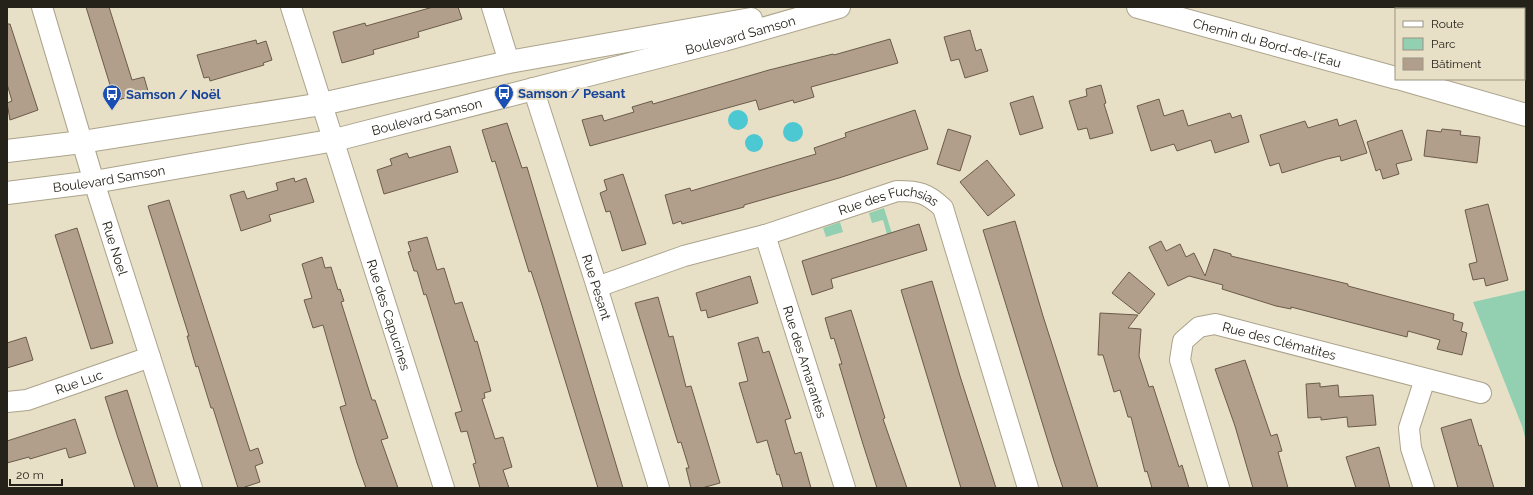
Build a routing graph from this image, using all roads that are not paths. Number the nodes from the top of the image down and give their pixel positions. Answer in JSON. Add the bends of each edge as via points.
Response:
{"nodes":[{"id":1,"x":42,"y":7,"type":"edge"},
{"id":2,"x":291,"y":7,"type":"edge"},
{"id":3,"x":492,"y":7,"type":"edge"},
{"id":4,"x":821,"y":7,"type":"edge"},
{"id":5,"x":839,"y":7,"type":"edge"},
{"id":6,"x":1138,"y":7,"type":"edge"},
{"id":7,"x":1180,"y":12,"type":"edge"},
{"id":8,"x":509,"y":62,"type":"junction"},
{"id":9,"x":1395,"y":78,"type":"edge"},
{"id":10,"x":1404,"y":80,"type":"edge"},
{"id":11,"x":533,"y":88,"type":"junction"},
{"id":12,"x":322,"y":104,"type":"junction"},
{"id":13,"x":1526,"y":115,"type":"edge"},
{"id":14,"x":335,"y":140,"type":"junction"},
{"id":15,"x":82,"y":142,"type":"junction"},
{"id":16,"x":7,"y":151,"type":"edge"},
{"id":17,"x":94,"y":182,"type":"junction"},
{"id":18,"x":7,"y":193,"type":"edge"},
{"id":19,"x":766,"y":235,"type":"junction"},
{"id":20,"x":597,"y":287,"type":"junction"},
{"id":21,"x":150,"y":357,"type":"junction"},
{"id":22,"x":1425,"y":378,"type":"junction"},
{"id":23,"x":1481,"y":393,"type":"dead end"},
{"id":24,"x":7,"y":402,"type":"edge"},
{"id":25,"x":192,"y":488,"type":"edge"},
{"id":26,"x":444,"y":488,"type":"edge"},
{"id":27,"x":659,"y":488,"type":"edge"},
{"id":28,"x":845,"y":488,"type":"edge"},
{"id":29,"x":1028,"y":488,"type":"edge"},
{"id":30,"x":1220,"y":488,"type":"edge"},
{"id":31,"x":1424,"y":488,"type":"edge"}],
"edges":[{"from":1,"to":15,"type":"street","name":"Rue Noel"},
{"from":2,"to":12,"type":"street","name":"Rue des Capucines"},
{"from":3,"to":8,"type":"street"},
{"from":4,"to":8,"type":"street","name":"Boulevard Samson"},
{"from":5,"to":11,"type":"street","name":"Boulevard Samson","via":[[724,40]]},
{"from":6,"to":7,"type":"street","name":"Chemin du Bord-de-l'Eau"},
{"from":7,"to":9,"type":"street","name":"Chemin du Bord-de-l'Eau"},
{"from":8,"to":12,"type":"street","name":"Boulevard Samson"},
{"from":10,"to":13,"type":"street"},
{"from":11,"to":14,"type":"street","name":"Boulevard Samson"},
{"from":11,"to":20,"type":"street","name":"Rue Pesant"},
{"from":12,"to":14,"type":"street","name":"Rue des Capucines"},
{"from":12,"to":15,"type":"street","name":"Boulevard Samson"},
{"from":14,"to":17,"type":"street","name":"Boulevard Samson"},
{"from":14,"to":26,"type":"street","name":"Rue des Capucines"},
{"from":15,"to":16,"type":"street","name":"Boulevard Samson"},
{"from":15,"to":17,"type":"street","name":"Rue Noel"},
{"from":17,"to":18,"type":"street","name":"Boulevard Samson"},
{"from":17,"to":21,"type":"street","name":"Rue Noel"},
{"from":19,"to":20,"type":"street","name":"Rue des Fuchsias","via":[[684,256]]},
{"from":19,"to":28,"type":"street","name":"Rue des Amarantes"},
{"from":19,"to":29,"type":"street","name":"Rue des Fuchsias","via":[[897,191],[914,191],[930,196],[943,208]]},
{"from":20,"to":27,"type":"street","name":"Rue Pesant"},
{"from":21,"to":24,"type":"street","name":"Rue Luc","via":[[27,400]]},
{"from":21,"to":25,"type":"street","name":"Rue Noel"},
{"from":22,"to":23,"type":"street","name":"Rue des Clématites"},
{"from":22,"to":30,"type":"street","name":"Rue des Clématites","via":[[1215,324],[1200,327],[1183,341],[1180,360]]},
{"from":22,"to":31,"type":"street","via":[[1409,428],[1411,448]]}]}
